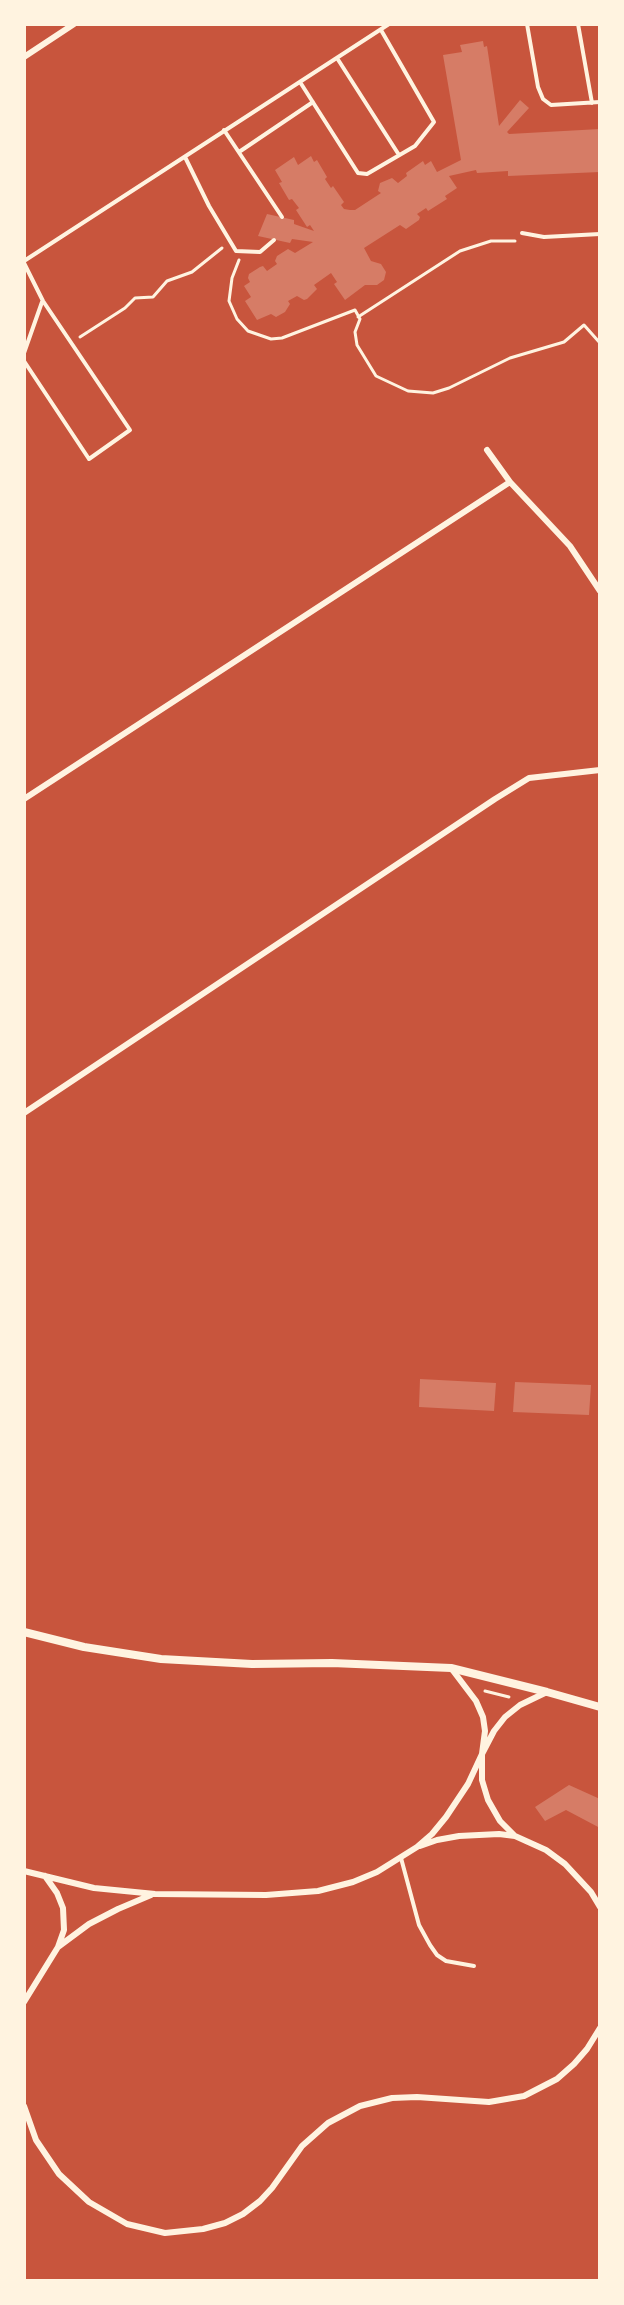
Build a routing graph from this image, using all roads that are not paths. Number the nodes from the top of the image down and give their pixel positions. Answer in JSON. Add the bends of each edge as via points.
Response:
{"nodes":[{"id":1,"x":75,"y":24,"type":"edge"},
{"id":2,"x":389,"y":24,"type":"edge"},
{"id":3,"x":527,"y":24,"type":"edge"},
{"id":4,"x":578,"y":24,"type":"edge"},
{"id":5,"x":381,"y":30,"type":"junction"},
{"id":6,"x":24,"y":57,"type":"edge"},
{"id":7,"x":337,"y":58,"type":"junction"},
{"id":8,"x":300,"y":82,"type":"junction"},
{"id":9,"x":313,"y":102,"type":"junction"},
{"id":10,"x":600,"y":102,"type":"edge"},
{"id":11,"x":592,"y":103,"type":"junction"},
{"id":12,"x":224,"y":130,"type":"junction"},
{"id":13,"x":238,"y":152,"type":"junction"},
{"id":14,"x":399,"y":155,"type":"junction"},
{"id":15,"x":185,"y":157,"type":"junction"},
{"id":16,"x":282,"y":217,"type":"dead end"},
{"id":17,"x":522,"y":233,"type":"road end"},
{"id":18,"x":600,"y":234,"type":"edge"},
{"id":19,"x":274,"y":240,"type":"dead end"},
{"id":20,"x":24,"y":262,"type":"edge"},
{"id":21,"x":42,"y":301,"type":"junction"},
{"id":22,"x":24,"y":352,"type":"edge"},
{"id":23,"x":24,"y":361,"type":"edge"},
{"id":24,"x":488,"y":450,"type":"dead end"},
{"id":25,"x":510,"y":482,"type":"junction"},
{"id":26,"x":600,"y":591,"type":"edge"},
{"id":27,"x":600,"y":770,"type":"edge"},
{"id":28,"x":24,"y":799,"type":"edge"},
{"id":29,"x":24,"y":1113,"type":"edge"},
{"id":30,"x":24,"y":1632,"type":"edge"},
{"id":31,"x":451,"y":1668,"type":"junction"},
{"id":32,"x":547,"y":1692,"type":"junction"},
{"id":33,"x":600,"y":1707,"type":"edge"},
{"id":34,"x":482,"y":1754,"type":"junction"},
{"id":35,"x":515,"y":1836,"type":"junction"},
{"id":36,"x":417,"y":1847,"type":"junction"},
{"id":37,"x":401,"y":1858,"type":"junction"},
{"id":38,"x":24,"y":1871,"type":"edge"},
{"id":39,"x":45,"y":1876,"type":"junction"},
{"id":40,"x":155,"y":1894,"type":"junction"},
{"id":41,"x":600,"y":1907,"type":"edge"},
{"id":42,"x":58,"y":1947,"type":"junction"},
{"id":43,"x":474,"y":1966,"type":"dead end"},
{"id":44,"x":24,"y":2002,"type":"edge"},
{"id":45,"x":600,"y":2028,"type":"edge"},
{"id":46,"x":24,"y":2106,"type":"edge"}],
"edges":[{"from":1,"to":6,"type":"street"},
{"from":2,"to":5,"type":"lane"},
{"from":3,"to":11,"type":"lane","via":[[543,99],[551,105]]},
{"from":4,"to":11,"type":"lane"},
{"from":5,"to":7,"type":"lane"},
{"from":5,"to":14,"type":"lane","via":[[434,122],[415,146]]},
{"from":7,"to":8,"type":"lane"},
{"from":7,"to":14,"type":"lane"},
{"from":8,"to":9,"type":"lane"},
{"from":8,"to":12,"type":"lane"},
{"from":9,"to":13,"type":"lane"},
{"from":9,"to":14,"type":"lane","via":[[358,173],[367,174]]},
{"from":10,"to":11,"type":"lane"},
{"from":12,"to":13,"type":"lane"},
{"from":12,"to":15,"type":"lane"},
{"from":13,"to":16,"type":"lane"},
{"from":15,"to":19,"type":"lane","via":[[236,251],[260,252]]},
{"from":15,"to":20,"type":"lane"},
{"from":17,"to":18,"type":"lane","via":[[544,237]]},
{"from":20,"to":21,"type":"lane"},
{"from":21,"to":22,"type":"lane"},
{"from":21,"to":23,"type":"lane","via":[[130,430],[89,459]]},
{"from":24,"to":25,"type":"street"},
{"from":25,"to":26,"type":"street","via":[[570,546]]},
{"from":25,"to":28,"type":"street"},
{"from":27,"to":29,"type":"street","via":[[529,778],[520,783]]},
{"from":30,"to":31,"type":"street","via":[[84,1647],[161,1659]]},
{"from":31,"to":32,"type":"street"},
{"from":31,"to":34,"type":"street","via":[[477,1701],[483,1717]]},
{"from":32,"to":33,"type":"street"},
{"from":32,"to":34,"type":"street","via":[[520,1705],[505,1718]]},
{"from":34,"to":35,"type":"street","via":[[482,1780],[488,1800]]},
{"from":34,"to":36,"type":"street","via":[[446,1817]]},
{"from":35,"to":36,"type":"street","via":[[459,1836]]},
{"from":35,"to":41,"type":"street","via":[[565,1864]]},
{"from":36,"to":37,"type":"street"},
{"from":37,"to":40,"type":"street","via":[[353,1882],[318,1891],[267,1895]]},
{"from":37,"to":43,"type":"lane","via":[[419,1925],[430,1945],[446,1961]]},
{"from":38,"to":39,"type":"street"},
{"from":39,"to":40,"type":"street","via":[[94,1888]]},
{"from":39,"to":42,"type":"street","via":[[63,1908],[64,1930]]},
{"from":40,"to":42,"type":"street","via":[[89,1924]]},
{"from":42,"to":44,"type":"street"},
{"from":45,"to":46,"type":"street","via":[[574,2064],[557,2079],[524,2096],[489,2102],[392,2098],[360,2106],[328,2123],[302,2146],[260,2201],[225,2223],[203,2229],[165,2233],[127,2224],[89,2202],[59,2174],[42,2149]]}]}
